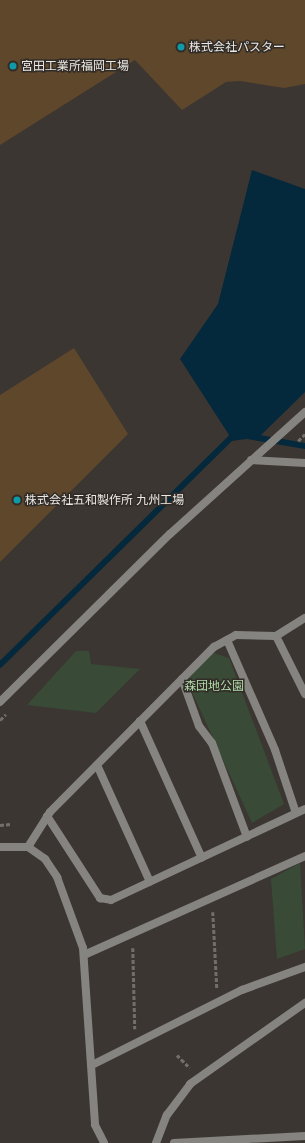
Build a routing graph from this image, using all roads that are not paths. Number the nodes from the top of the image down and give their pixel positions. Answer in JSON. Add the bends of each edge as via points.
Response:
{"nodes":[{"id":1,"x":305,"y":412,"type":"edge"},
{"id":2,"x":251,"y":460,"type":"junction"},
{"id":3,"x":305,"y":463,"type":"edge"},
{"id":4,"x":305,"y":618,"type":"edge"},
{"id":5,"x":276,"y":636,"type":"junction"},
{"id":6,"x":227,"y":640,"type":"junction"},
{"id":7,"x":182,"y":679,"type":"junction"},
{"id":8,"x":305,"y":694,"type":"edge"},
{"id":9,"x":0,"y":702,"type":"edge"},
{"id":10,"x":140,"y":721,"type":"junction"},
{"id":11,"x":97,"y":765,"type":"junction"},
{"id":12,"x":305,"y":809,"type":"edge"},
{"id":13,"x":296,"y":813,"type":"junction"},
{"id":14,"x":47,"y":816,"type":"junction"},
{"id":15,"x":247,"y":837,"type":"junction"},
{"id":16,"x":28,"y":847,"type":"junction"},
{"id":17,"x":0,"y":848,"type":"edge"},
{"id":18,"x":305,"y":856,"type":"edge"},
{"id":19,"x":202,"y":858,"type":"junction"},
{"id":20,"x":150,"y":882,"type":"junction"},
{"id":21,"x":84,"y":955,"type":"junction"},
{"id":22,"x":305,"y":967,"type":"edge"},
{"id":23,"x":305,"y":1003,"type":"edge"},
{"id":24,"x":92,"y":1065,"type":"junction"},
{"id":25,"x":305,"y":1136,"type":"edge"},
{"id":26,"x":104,"y":1143,"type":"edge"},
{"id":27,"x":156,"y":1143,"type":"edge"},
{"id":28,"x":174,"y":1143,"type":"edge"}],
"edges":[{"from":1,"to":2,"type":"street"},
{"from":2,"to":3,"type":"street"},
{"from":2,"to":9,"type":"street","via":[[170,534]]},
{"from":4,"to":5,"type":"street"},
{"from":5,"to":6,"type":"street","via":[[236,635]]},
{"from":5,"to":8,"type":"street"},
{"from":6,"to":7,"type":"street","via":[[214,647]]},
{"from":6,"to":13,"type":"street","via":[[275,750]]},
{"from":7,"to":10,"type":"street"},
{"from":7,"to":15,"type":"street","via":[[199,726],[212,743]]},
{"from":10,"to":11,"type":"street"},
{"from":10,"to":19,"type":"street"},
{"from":11,"to":14,"type":"street"},
{"from":11,"to":20,"type":"street"},
{"from":12,"to":13,"type":"street"},
{"from":13,"to":15,"type":"street"},
{"from":14,"to":16,"type":"street"},
{"from":14,"to":20,"type":"street","via":[[100,898],[112,900]]},
{"from":15,"to":19,"type":"street"},
{"from":16,"to":17,"type":"street"},
{"from":16,"to":21,"type":"street","via":[[44,859],[57,877]]},
{"from":18,"to":21,"type":"street"},
{"from":19,"to":20,"type":"street"},
{"from":21,"to":24,"type":"street"},
{"from":22,"to":24,"type":"street","via":[[218,1002]]},
{"from":23,"to":27,"type":"street","via":[[190,1084],[167,1116]]},
{"from":24,"to":26,"type":"street","via":[[96,1125]]},
{"from":25,"to":28,"type":"street"}]}
